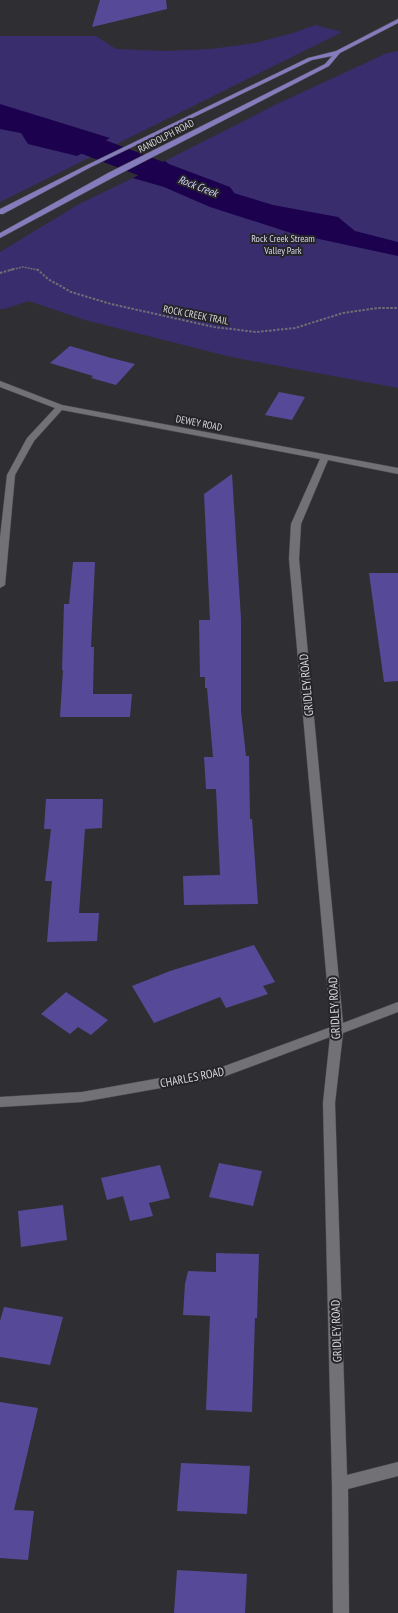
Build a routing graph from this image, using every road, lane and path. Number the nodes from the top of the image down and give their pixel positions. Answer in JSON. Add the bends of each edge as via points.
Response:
{"nodes":[{"id":1,"x":398,"y":21,"type":"edge"},
{"id":2,"x":338,"y":52,"type":"junction"},
{"id":3,"x":0,"y":212,"type":"edge"},
{"id":4,"x":0,"y":236,"type":"edge"},
{"id":5,"x":0,"y":273,"type":"edge"},
{"id":6,"x":398,"y":308,"type":"edge"},
{"id":7,"x":0,"y":384,"type":"edge"},
{"id":8,"x":60,"y":407,"type":"junction"},
{"id":9,"x":324,"y":458,"type":"junction"},
{"id":10,"x":398,"y":471,"type":"edge"},
{"id":11,"x":0,"y":585,"type":"edge"},
{"id":12,"x":398,"y":1007,"type":"edge"},
{"id":13,"x":338,"y":1029,"type":"junction"},
{"id":14,"x":0,"y":1102,"type":"edge"},
{"id":15,"x":398,"y":1469,"type":"edge"},
{"id":16,"x":340,"y":1484,"type":"junction"},
{"id":17,"x":341,"y":1613,"type":"edge"}],
"edges":[{"from":1,"to":2,"type":"main road","name":"RANDOLPH ROAD"},
{"from":2,"to":3,"type":"main road","name":"RANDOLPH ROAD","via":[[310,59]]},
{"from":2,"to":4,"type":"main road","name":"RANDOLPH ROAD","via":[[327,65],[111,175]]},
{"from":5,"to":6,"type":"path","name":"ROCK CREEK TRAIL","via":[[29,267],[71,292],[111,304],[214,327],[256,332],[295,328],[343,313]]},
{"from":7,"to":8,"type":"street","name":"DEWEY ROAD"},
{"from":8,"to":9,"type":"street","name":"DEWEY ROAD"},
{"from":8,"to":11,"type":"street","via":[[30,440],[11,475]]},
{"from":9,"to":10,"type":"street","name":"DEWEY ROAD"},
{"from":9,"to":13,"type":"street","name":"GRIDLEY ROAD","via":[[296,524],[294,559]]},
{"from":12,"to":13,"type":"street","name":"CHARLES ROAD"},
{"from":13,"to":14,"type":"street","name":"CHARLES ROAD","via":[[223,1072],[82,1097]]},
{"from":13,"to":16,"type":"street","name":"GRIDLEY ROAD","via":[[329,1103]]},
{"from":15,"to":16,"type":"street"},
{"from":16,"to":17,"type":"street","name":"GRIDLEY ROAD"}]}
